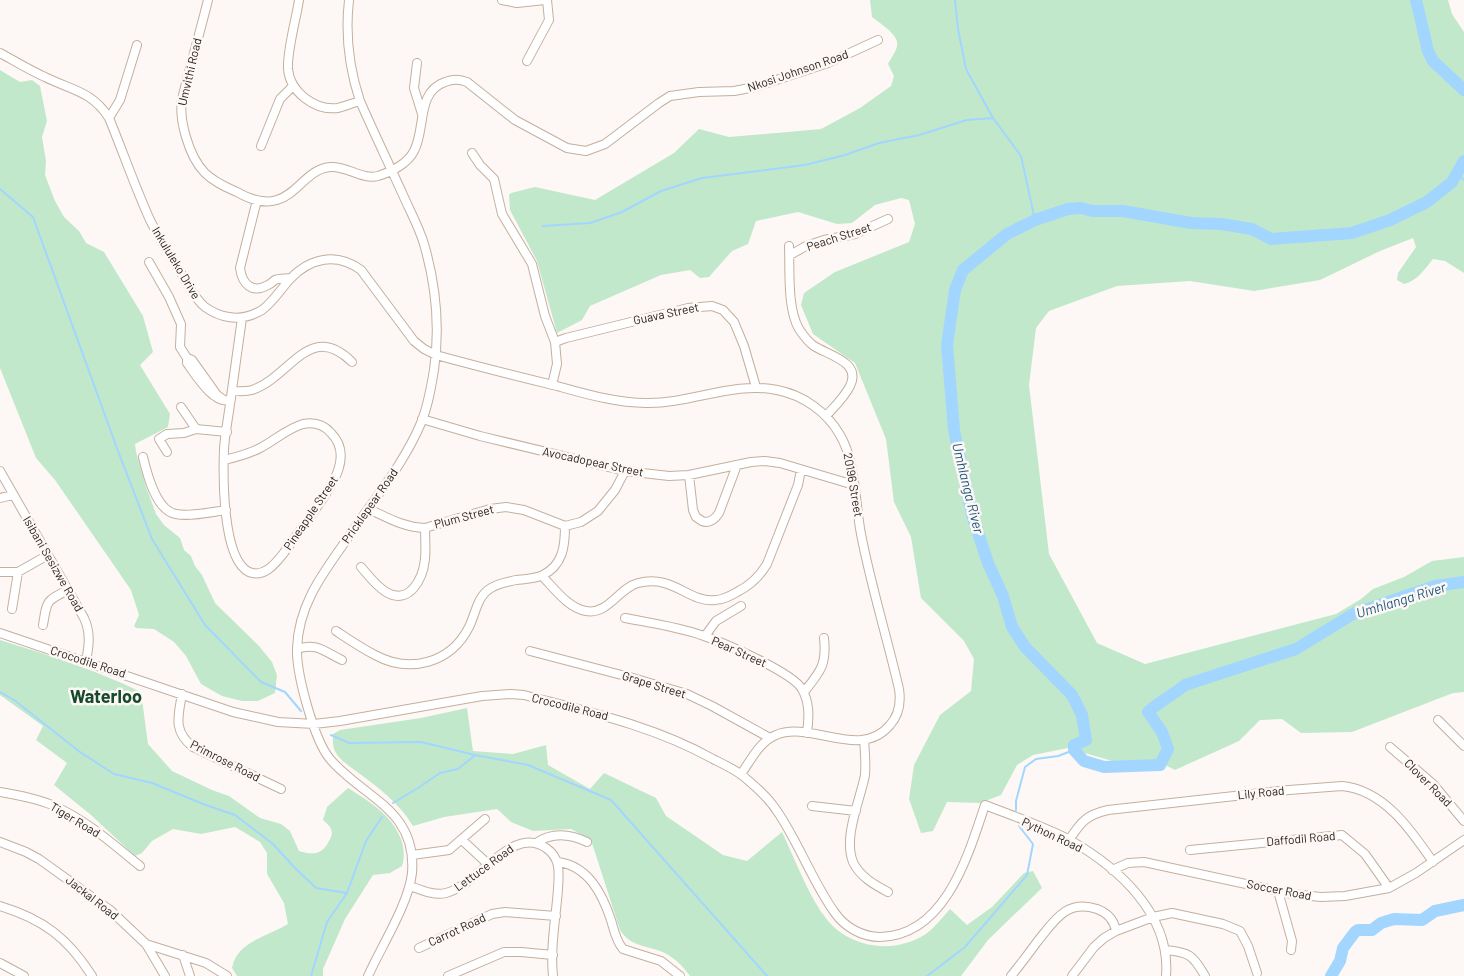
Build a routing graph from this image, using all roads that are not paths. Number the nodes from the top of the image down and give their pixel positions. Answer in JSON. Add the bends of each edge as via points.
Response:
{"nodes":[{"id":1,"x":208,"y":0,"type":"edge"},
{"id":2,"x":299,"y":0,"type":"edge"},
{"id":3,"x":349,"y":0,"type":"edge"},
{"id":4,"x":502,"y":0,"type":"edge"},
{"id":5,"x":546,"y":0,"type":"edge"},
{"id":6,"x":528,"y":1,"type":"edge"},
{"id":7,"x":878,"y":40,"type":"dead end"},
{"id":8,"x":136,"y":45,"type":"dead end"},
{"id":9,"x":0,"y":53,"type":"edge"},
{"id":10,"x":527,"y":61,"type":"dead end"},
{"id":11,"x":417,"y":63,"type":"dead end"},
{"id":12,"x":293,"y":86,"type":"junction"},
{"id":13,"x":360,"y":101,"type":"junction"},
{"id":14,"x":422,"y":114,"type":"junction"},
{"id":15,"x":109,"y":118,"type":"junction"},
{"id":16,"x":261,"y":146,"type":"dead end"},
{"id":17,"x":472,"y":153,"type":"dead end"},
{"id":18,"x":392,"y":170,"type":"junction"},
{"id":19,"x":257,"y":200,"type":"junction"},
{"id":20,"x":888,"y":219,"type":"dead end"},
{"id":21,"x":789,"y":246,"type":"dead end"},
{"id":22,"x":790,"y":255,"type":"junction"},
{"id":23,"x":149,"y":262,"type":"dead end"},
{"id":24,"x":291,"y":278,"type":"junction"},
{"id":25,"x":242,"y":318,"type":"junction"},
{"id":26,"x":555,"y":342,"type":"junction"},
{"id":27,"x":436,"y":354,"type":"junction"},
{"id":28,"x":352,"y":362,"type":"dead end"},
{"id":29,"x":552,"y":385,"type":"junction"},
{"id":30,"x":756,"y":388,"type":"junction"},
{"id":31,"x":229,"y":396,"type":"junction"},
{"id":32,"x":181,"y":407,"type":"dead end"},
{"id":33,"x":826,"y":416,"type":"junction"},
{"id":34,"x":422,"y":419,"type":"junction"},
{"id":35,"x":196,"y":429,"type":"junction"},
{"id":36,"x":226,"y":432,"type":"junction"},
{"id":37,"x":167,"y":452,"type":"dead end"},
{"id":38,"x":142,"y":457,"type":"dead end"},
{"id":39,"x":224,"y":460,"type":"junction"},
{"id":40,"x":737,"y":465,"type":"junction"},
{"id":41,"x":801,"y":470,"type":"junction"},
{"id":42,"x":0,"y":471,"type":"edge"},
{"id":43,"x":625,"y":471,"type":"junction"},
{"id":44,"x":690,"y":475,"type":"junction"},
{"id":45,"x":854,"y":485,"type":"junction"},
{"id":46,"x":14,"y":495,"type":"junction"},
{"id":47,"x":0,"y":498,"type":"edge"},
{"id":48,"x":369,"y":509,"type":"junction"},
{"id":49,"x":226,"y":510,"type":"junction"},
{"id":50,"x":565,"y":526,"type":"junction"},
{"id":51,"x":425,"y":528,"type":"junction"},
{"id":52,"x":48,"y":555,"type":"junction"},
{"id":53,"x":361,"y":567,"type":"dead end"},
{"id":54,"x":0,"y":572,"type":"edge"},
{"id":55,"x":18,"y":572,"type":"junction"},
{"id":56,"x":542,"y":576,"type":"junction"},
{"id":57,"x":68,"y":590,"type":"junction"},
{"id":58,"x":741,"y":606,"type":"dead end"},
{"id":59,"x":12,"y":609,"type":"dead end"},
{"id":60,"x":625,"y":618,"type":"dead end"},
{"id":61,"x":43,"y":624,"type":"dead end"},
{"id":62,"x":336,"y":632,"type":"dead end"},
{"id":63,"x":0,"y":633,"type":"edge"},
{"id":64,"x":705,"y":636,"type":"junction"},
{"id":65,"x":824,"y":638,"type":"dead end"},
{"id":66,"x":297,"y":649,"type":"junction"},
{"id":67,"x":530,"y":651,"type":"dead end"},
{"id":68,"x":342,"y":660,"type":"dead end"},
{"id":69,"x":86,"y":661,"type":"junction"},
{"id":70,"x":804,"y":692,"type":"junction"},
{"id":71,"x":182,"y":694,"type":"junction"},
{"id":72,"x":1438,"y":720,"type":"dead end"},
{"id":73,"x":314,"y":724,"type":"junction"},
{"id":74,"x":807,"y":734,"type":"junction"},
{"id":75,"x":770,"y":738,"type":"junction"},
{"id":76,"x":864,"y":740,"type":"junction"},
{"id":77,"x":1464,"y":746,"type":"edge"},
{"id":78,"x":1390,"y":747,"type":"dead end"},
{"id":79,"x":741,"y":774,"type":"junction"},
{"id":80,"x":281,"y":789,"type":"dead end"},
{"id":81,"x":0,"y":792,"type":"edge"},
{"id":82,"x":985,"y":805,"type":"joint"},
{"id":83,"x":812,"y":806,"type":"dead end"},
{"id":84,"x":856,"y":811,"type":"junction"},
{"id":85,"x":485,"y":819,"type":"dead end"},
{"id":86,"x":1464,"y":821,"type":"edge"},
{"id":87,"x":462,"y":840,"type":"junction"},
{"id":88,"x":1069,"y":840,"type":"junction"},
{"id":89,"x":1464,"y":840,"type":"edge"},
{"id":90,"x":0,"y":842,"type":"edge"},
{"id":91,"x":587,"y":842,"type":"dead end"},
{"id":92,"x":536,"y":843,"type":"junction"},
{"id":93,"x":1190,"y":850,"type":"dead end"},
{"id":94,"x":412,"y":855,"type":"junction"},
{"id":95,"x":558,"y":862,"type":"junction"},
{"id":96,"x":1433,"y":862,"type":"junction"},
{"id":97,"x":489,"y":865,"type":"junction"},
{"id":98,"x":140,"y":866,"type":"dead end"},
{"id":99,"x":1112,"y":870,"type":"junction"},
{"id":100,"x":410,"y":886,"type":"junction"},
{"id":101,"x":1388,"y":888,"type":"junction"},
{"id":102,"x":1278,"y":891,"type":"junction"},
{"id":103,"x":888,"y":892,"type":"dead end"},
{"id":104,"x":0,"y":906,"type":"edge"},
{"id":105,"x":556,"y":916,"type":"junction"},
{"id":106,"x":1153,"y":917,"type":"junction"},
{"id":107,"x":1116,"y":931,"type":"junction"},
{"id":108,"x":146,"y":944,"type":"junction"},
{"id":109,"x":419,"y":948,"type":"dead end"},
{"id":110,"x":1165,"y":950,"type":"junction"},
{"id":111,"x":1291,"y":950,"type":"dead end"},
{"id":112,"x":183,"y":955,"type":"junction"},
{"id":113,"x":553,"y":955,"type":"junction"},
{"id":114,"x":0,"y":963,"type":"edge"},
{"id":115,"x":465,"y":972,"type":"edge"},
{"id":116,"x":1257,"y":973,"type":"dead end"},
{"id":117,"x":24,"y":976,"type":"edge"},
{"id":118,"x":92,"y":976,"type":"edge"},
{"id":119,"x":165,"y":976,"type":"edge"},
{"id":120,"x":190,"y":976,"type":"edge"},
{"id":121,"x":227,"y":976,"type":"edge"},
{"id":122,"x":368,"y":976,"type":"edge"},
{"id":123,"x":448,"y":976,"type":"edge"},
{"id":124,"x":553,"y":976,"type":"edge"},
{"id":125,"x":680,"y":976,"type":"edge"},
{"id":126,"x":1011,"y":976,"type":"edge"},
{"id":127,"x":1072,"y":976,"type":"edge"},
{"id":128,"x":1166,"y":976,"type":"edge"},
{"id":129,"x":1205,"y":976,"type":"edge"}],
"edges":[{"from":1,"to":19,"type":"street","name":"Umvithi Road","via":[[181,103],[183,125],[195,160],[204,172],[221,184]]},
{"from":2,"to":12,"type":"street","via":[[288,65]]},
{"from":3,"to":13,"type":"street","name":"Pricklepear Road","via":[[348,49]]},
{"from":4,"to":6,"type":"street","via":[[517,4]]},
{"from":5,"to":6,"type":"street"},
{"from":5,"to":10,"type":"street","via":[[549,20]]},
{"from":7,"to":14,"type":"street","name":"Nkosi Johnson Road","via":[[828,63],[755,87],[670,96],[605,144],[586,151],[567,148],[515,120],[463,80],[446,81],[434,88]]},
{"from":8,"to":15,"type":"street","via":[[118,106]]},
{"from":9,"to":15,"type":"street","name":"Inkululeko Drive","via":[[88,95]]},
{"from":11,"to":14,"type":"street","via":[[414,88]]},
{"from":12,"to":13,"type":"street","via":[[308,101],[325,108]]},
{"from":12,"to":16,"type":"street","via":[[280,99]]},
{"from":13,"to":18,"type":"street","name":"Pricklepear Road"},
{"from":14,"to":18,"type":"street","name":"Nkosi Johnson Road","via":[[414,152],[407,161]]},
{"from":15,"to":25,"type":"street","name":"Inkululeko Drive","via":[[150,220],[194,294],[203,306],[217,314]]},
{"from":17,"to":26,"type":"street","via":[[494,179],[502,214],[532,264]]},
{"from":18,"to":19,"type":"street","name":"Umvithi Road","via":[[370,177],[339,167],[325,168],[282,198]]},
{"from":18,"to":27,"type":"street","name":"Pricklepear Road","via":[[429,263],[436,309]]},
{"from":19,"to":24,"type":"street","via":[[240,268],[242,278],[248,286],[259,289],[276,280]]},
{"from":20,"to":22,"type":"street","name":"Peach Street","via":[[855,234],[818,242]]},
{"from":21,"to":22,"type":"street","name":"Peach Street"},
{"from":22,"to":33,"type":"street","name":"Peach Street","via":[[793,312],[798,328],[812,345],[843,360],[852,375],[848,389]]},
{"from":23,"to":31,"type":"street","via":[[180,324],[180,347],[187,358],[186,363],[209,392],[221,400]]},
{"from":24,"to":25,"type":"street","via":[[264,308]]},
{"from":24,"to":27,"type":"street","via":[[304,266],[324,259],[350,263],[365,275],[414,341]]},
{"from":25,"to":31,"type":"street","name":"Pineapple Street"},
{"from":26,"to":29,"type":"street","via":[[557,364]]},
{"from":26,"to":30,"type":"street","name":"Guava Street","via":[[688,308],[712,306],[727,313],[734,322]]},
{"from":27,"to":29,"type":"street","name":"20196 Street"},
{"from":27,"to":34,"type":"street","name":"Pricklepear Road"},
{"from":28,"to":31,"type":"street","via":[[331,347],[319,346],[307,351],[257,388]]},
{"from":29,"to":30,"type":"street","name":"20196 Street","via":[[621,401],[648,403],[684,401]]},
{"from":30,"to":33,"type":"street","name":"20196 Street","via":[[798,396]]},
{"from":31,"to":36,"type":"street","name":"Pineapple Street"},
{"from":32,"to":35,"type":"street"},
{"from":33,"to":45,"type":"street","name":"20196 Street","via":[[845,445]]},
{"from":34,"to":43,"type":"street","name":"Avocadopear Street"},
{"from":34,"to":48,"type":"street","name":"Pricklepear Road","via":[[396,471]]},
{"from":35,"to":36,"type":"street"},
{"from":35,"to":37,"type":"street","via":[[158,438]]},
{"from":36,"to":39,"type":"street","name":"Pineapple Street"},
{"from":38,"to":49,"type":"street","via":[[163,509],[174,514]]},
{"from":39,"to":49,"type":"street","name":"Pineapple Street"},
{"from":39,"to":49,"type":"street","name":"Pineapple Street","via":[[254,452],[292,429],[308,424],[320,425],[329,431],[336,440],[340,457],[338,472],[329,490],[283,554],[264,572],[250,572],[240,564],[230,540]]},
{"from":40,"to":41,"type":"street","name":"Avocadopear Street","via":[[780,462]]},
{"from":40,"to":44,"type":"street","name":"Avocadopear Street"},
{"from":40,"to":44,"type":"street","via":[[719,512],[709,522],[702,521],[695,514]]},
{"from":41,"to":45,"type":"street","name":"Avocadopear Street"},
{"from":41,"to":56,"type":"street","via":[[764,570],[730,596],[708,600],[668,583],[648,581],[632,585],[604,607],[586,612],[563,598]]},
{"from":42,"to":46,"type":"street","name":"Isibani Sesizwe Road"},
{"from":43,"to":44,"type":"street","name":"Avocadopear Street"},
{"from":43,"to":50,"type":"street","via":[[598,511],[581,522]]},
{"from":45,"to":76,"type":"street","name":"20196 Street","via":[[866,556],[900,696],[896,716],[889,727]]},
{"from":46,"to":47,"type":"street"},
{"from":46,"to":52,"type":"street","name":"Isibani Sesizwe Road"},
{"from":48,"to":51,"type":"street","name":"Plum Street","via":[[399,524]]},
{"from":48,"to":66,"type":"street","name":"Pricklepear Road","via":[[314,588],[302,618]]},
{"from":50,"to":51,"type":"street","name":"Plum Street","via":[[524,510],[506,507]]},
{"from":50,"to":56,"type":"street","via":[[562,556]]},
{"from":51,"to":53,"type":"street","via":[[424,563],[419,581],[408,594],[394,596],[385,592]]},
{"from":52,"to":55,"type":"street"},
{"from":52,"to":57,"type":"street","name":"Isibani Sesizwe Road"},
{"from":54,"to":55,"type":"street"},
{"from":55,"to":59,"type":"street"},
{"from":56,"to":62,"type":"street","via":[[487,590],[480,598],[462,639],[434,661],[392,662]]},
{"from":57,"to":61,"type":"street","via":[[50,600]]},
{"from":57,"to":69,"type":"street","name":"Isibani Sesizwe Road","via":[[88,626]]},
{"from":58,"to":64,"type":"street","via":[[716,621]]},
{"from":60,"to":64,"type":"street","name":"Pear Street"},
{"from":63,"to":69,"type":"street","name":"Crocodile Road"},
{"from":64,"to":70,"type":"street","name":"Pear Street","via":[[777,669],[794,680]]},
{"from":65,"to":70,"type":"street","via":[[822,668]]},
{"from":66,"to":68,"type":"street","via":[[315,646]]},
{"from":66,"to":73,"type":"street","name":"Pricklepear Road","via":[[300,677]]},
{"from":67,"to":75,"type":"street","name":"Grape Street","via":[[687,694]]},
{"from":69,"to":71,"type":"street","name":"Crocodile Road"},
{"from":70,"to":74,"type":"street","via":[[809,713]]},
{"from":71,"to":73,"type":"street","name":"Crocodile Road","via":[[258,719]]},
{"from":71,"to":80,"type":"street","name":"Primrose Road","via":[[178,725],[187,742]]},
{"from":72,"to":77,"type":"street"},
{"from":73,"to":79,"type":"street","name":"Crocodile Road","via":[[482,696],[524,695],[643,727],[677,740]]},
{"from":73,"to":94,"type":"street","name":"Pricklepear Road","via":[[329,758],[393,813],[407,836]]},
{"from":74,"to":75,"type":"street","name":"20196 Street","via":[[782,733]]},
{"from":74,"to":76,"type":"street","name":"20196 Street"},
{"from":75,"to":79,"type":"street"},
{"from":76,"to":84,"type":"street","via":[[866,764]]},
{"from":78,"to":86,"type":"street","name":"Clover Road","via":[[1434,784]]},
{"from":79,"to":82,"type":"street","name":"Crocodile Road","via":[[776,809],[836,914],[857,932],[874,937],[903,933],[917,927],[940,905],[955,881]]},
{"from":81,"to":98,"type":"street","name":"Tiger Road","via":[[54,806],[93,828]]},
{"from":82,"to":88,"type":"street","name":"Python Road"},
{"from":83,"to":84,"type":"street"},
{"from":84,"to":103,"type":"street","via":[[850,837],[854,864],[870,882]]},
{"from":85,"to":87,"type":"street"},
{"from":87,"to":94,"type":"street","via":[[445,852]]},
{"from":87,"to":97,"type":"street"},
{"from":88,"to":96,"type":"street","name":"Lily Road","via":[[1088,817],[1108,810],[1342,786],[1370,793],[1386,806],[1418,840]]},
{"from":88,"to":99,"type":"street","name":"Python Road"},
{"from":89,"to":96,"type":"street","name":"Soccer Road"},
{"from":90,"to":108,"type":"street","name":"Jackal Road","via":[[26,852],[63,875],[110,910]]},
{"from":91,"to":92,"type":"street","name":"Lettuce Road","via":[[562,835]]},
{"from":92,"to":95,"type":"street","via":[[549,849]]},
{"from":92,"to":97,"type":"street","name":"Lettuce Road","via":[[514,845]]},
{"from":93,"to":101,"type":"street","name":"Daffodil Road","via":[[1342,835],[1365,854]]},
{"from":94,"to":100,"type":"street","name":"Pricklepear Road"},
{"from":95,"to":105,"type":"street"},
{"from":95,"to":125,"type":"street","via":[[572,865],[593,882],[606,906],[620,946],[662,961]]},
{"from":96,"to":101,"type":"street","name":"Soccer Road"},
{"from":97,"to":100,"type":"street","name":"Lettuce Road","via":[[460,888],[445,893],[435,894]]},
{"from":99,"to":102,"type":"street","name":"Soccer Road","via":[[1128,863],[1144,862]]},
{"from":99,"to":106,"type":"street","name":"Python Road","via":[[1138,896]]},
{"from":100,"to":122,"type":"street","name":"Pricklepear Road"},
{"from":101,"to":102,"type":"street","name":"Soccer Road","via":[[1321,897]]},
{"from":102,"to":111,"type":"street","via":[[1292,942]]},
{"from":104,"to":118,"type":"street","via":[[21,912],[50,928],[68,944]]},
{"from":105,"to":109,"type":"street","name":"Carrot Road","via":[[492,914]]},
{"from":105,"to":113,"type":"street"},
{"from":106,"to":107,"type":"street"},
{"from":106,"to":110,"type":"street","name":"Python Road"},
{"from":106,"to":116,"type":"street","via":[[1179,913],[1237,929],[1245,938]]},
{"from":107,"to":126,"type":"street","via":[[1113,921],[1101,910],[1084,906],[1068,910],[1056,917]]},
{"from":107,"to":127,"type":"street","via":[[1094,947]]},
{"from":108,"to":112,"type":"street"},
{"from":108,"to":119,"type":"street","name":"Jackal Road"},
{"from":110,"to":128,"type":"street","name":"Python Road"},
{"from":110,"to":129,"type":"street","via":[[1189,954]]},
{"from":112,"to":120,"type":"street"},
{"from":112,"to":121,"type":"street"},
{"from":113,"to":115,"type":"street","via":[[504,952]]},
{"from":113,"to":124,"type":"street"},
{"from":114,"to":117,"type":"street"},
{"from":115,"to":123,"type":"street"}]}
